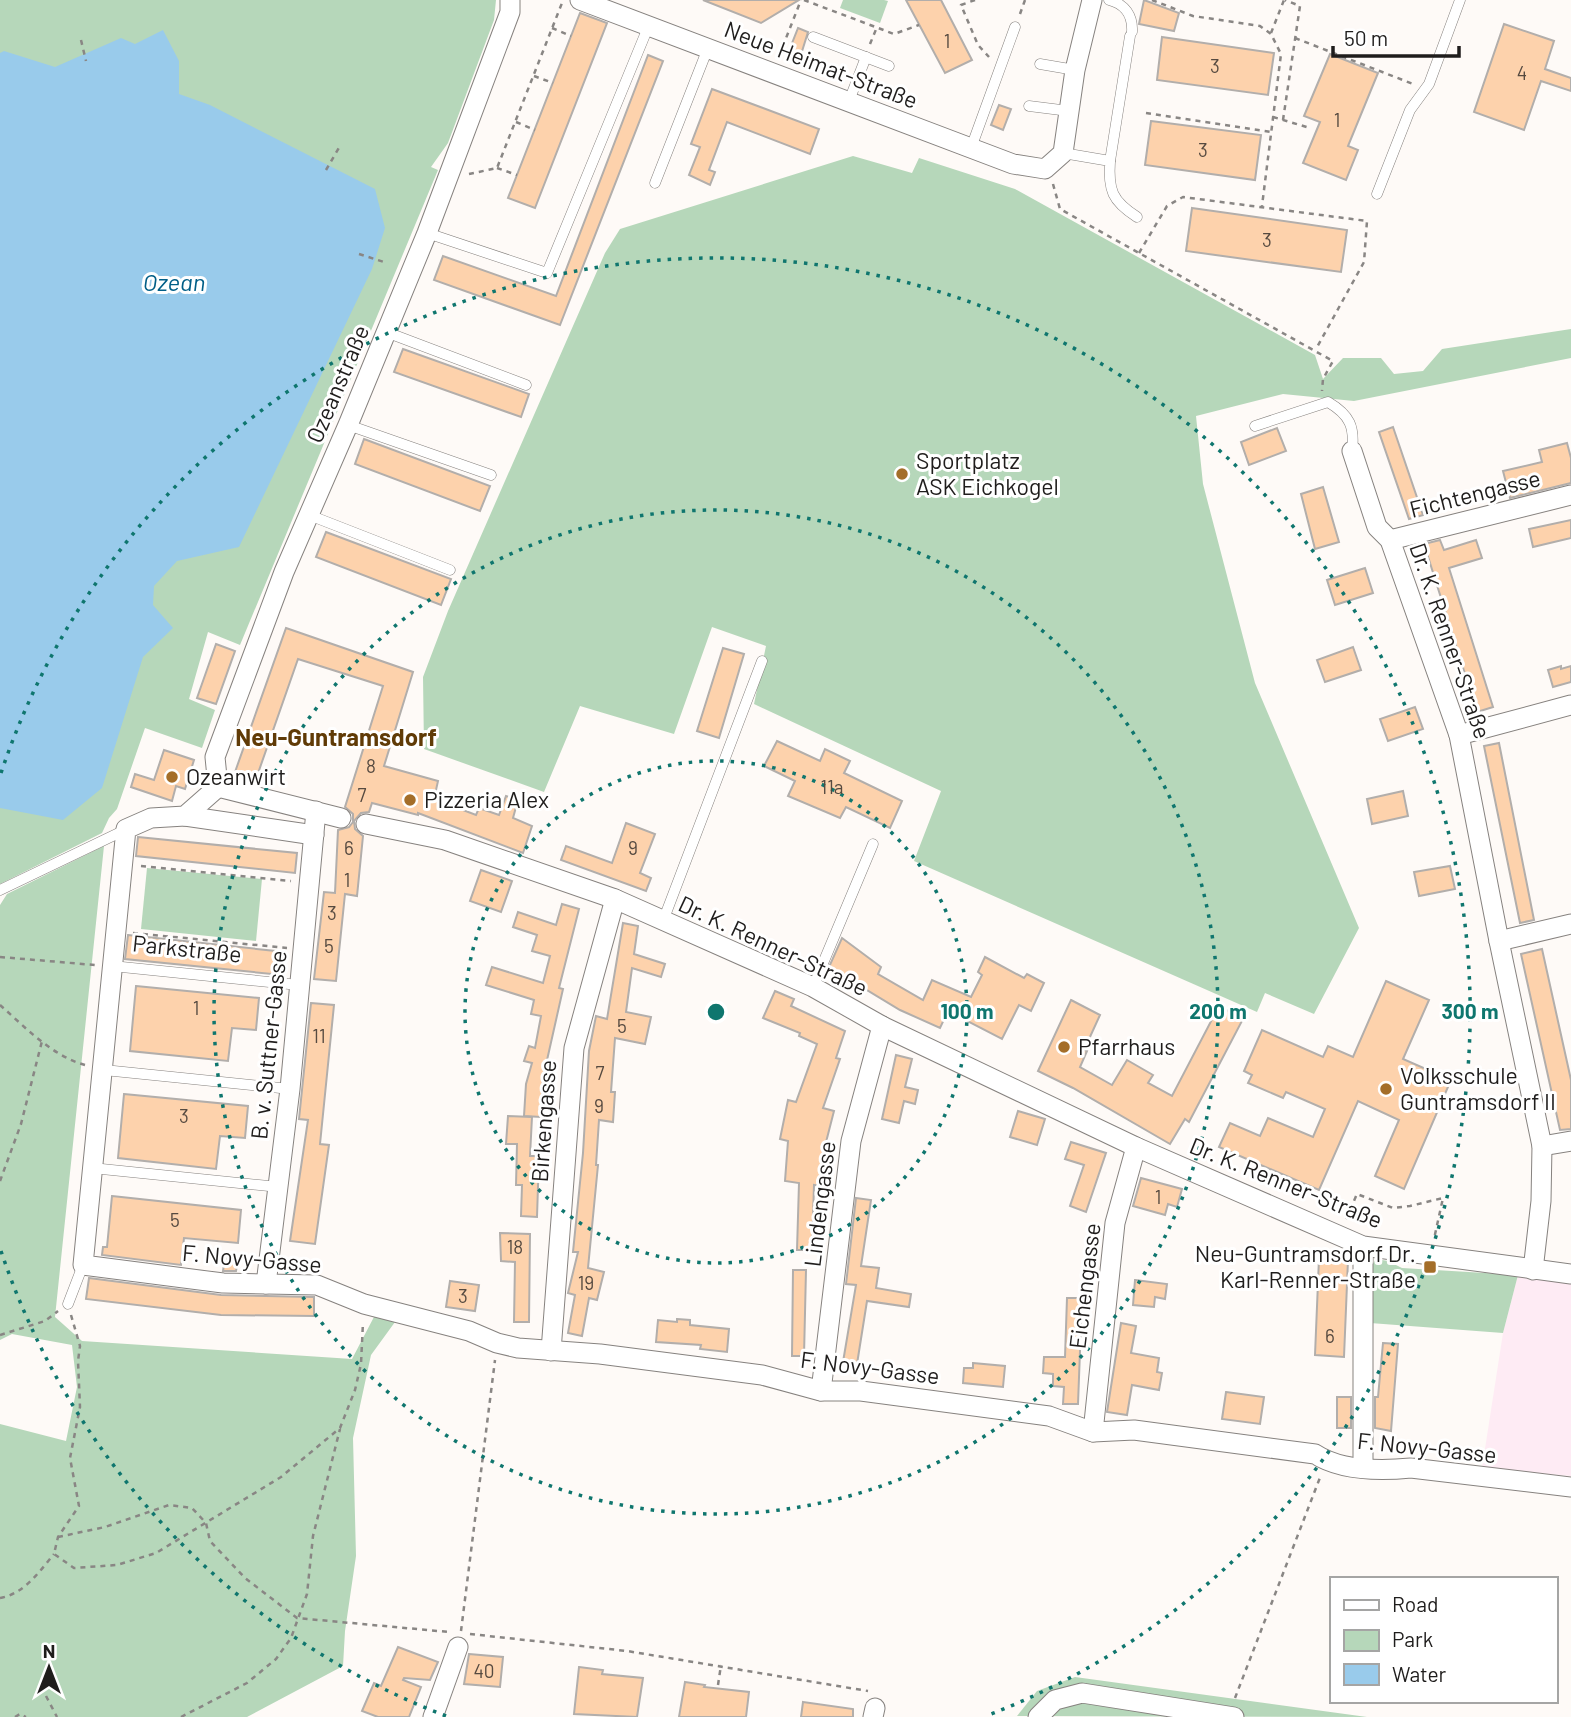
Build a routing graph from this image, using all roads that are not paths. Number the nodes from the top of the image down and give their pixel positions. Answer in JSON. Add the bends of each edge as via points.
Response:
{"nodes":[{"id":1,"x":510,"y":0,"type":"edge"},
{"id":2,"x":580,"y":0,"type":"edge"},
{"id":3,"x":1092,"y":0,"type":"edge"},
{"id":4,"x":1109,"y":0,"type":"edge"},
{"id":5,"x":1460,"y":0,"type":"edge"},
{"id":6,"x":649,"y":25,"type":"junction"},
{"id":7,"x":1015,"y":27,"type":"dead end"},
{"id":8,"x":813,"y":37,"type":"dead end"},
{"id":9,"x":708,"y":48,"type":"junction"},
{"id":10,"x":866,"y":57,"type":"junction"},
{"id":11,"x":1040,"y":64,"type":"dead end"},
{"id":12,"x":889,"y":66,"type":"dead end"},
{"id":13,"x":1075,"y":70,"type":"junction"},
{"id":14,"x":849,"y":101,"type":"junction"},
{"id":15,"x":1029,"y":106,"type":"dead end"},
{"id":16,"x":1069,"y":111,"type":"junction"},
{"id":17,"x":971,"y":148,"type":"junction"},
{"id":18,"x":1063,"y":153,"type":"junction"},
{"id":19,"x":1110,"y":161,"type":"junction"},
{"id":20,"x":655,"y":183,"type":"dead end"},
{"id":21,"x":1377,"y":194,"type":"dead end"},
{"id":22,"x":1137,"y":217,"type":"dead end"},
{"id":23,"x":427,"y":233,"type":"junction"},
{"id":24,"x":386,"y":332,"type":"junction"},
{"id":25,"x":526,"y":385,"type":"dead end"},
{"id":26,"x":348,"y":425,"type":"junction"},
{"id":27,"x":1255,"y":426,"type":"dead end"},
{"id":28,"x":1352,"y":451,"type":"joint"},
{"id":29,"x":491,"y":475,"type":"dead end"},
{"id":30,"x":1571,"y":495,"type":"edge"},
{"id":31,"x":309,"y":515,"type":"junction"},
{"id":32,"x":1390,"y":540,"type":"junction"},
{"id":33,"x":450,"y":570,"type":"dead end"},
{"id":34,"x":762,"y":661,"type":"dead end"},
{"id":35,"x":1571,"y":705,"type":"edge"},
{"id":36,"x":1459,"y":735,"type":"junction"},
{"id":37,"x":218,"y":787,"type":"junction"},
{"id":38,"x":316,"y":811,"type":"junction"},
{"id":39,"x":185,"y":816,"type":"junction"},
{"id":40,"x":341,"y":818,"type":"dead end"},
{"id":41,"x":366,"y":824,"type":"dead end"},
{"id":42,"x":126,"y":829,"type":"junction"},
{"id":43,"x":314,"y":835,"type":"junction"},
{"id":44,"x":873,"y":844,"type":"dead end"},
{"id":45,"x":0,"y":890,"type":"edge"},
{"id":46,"x":615,"y":900,"type":"junction"},
{"id":47,"x":663,"y":921,"type":"junction"},
{"id":48,"x":1571,"y":924,"type":"edge"},
{"id":49,"x":1499,"y":941,"type":"junction"},
{"id":50,"x":112,"y":966,"type":"junction"},
{"id":51,"x":299,"y":985,"type":"junction"},
{"id":52,"x":813,"y":987,"type":"junction"},
{"id":53,"x":882,"y":1026,"type":"junction"},
{"id":54,"x":104,"y":1070,"type":"junction"},
{"id":55,"x":290,"y":1088,"type":"junction"},
{"id":56,"x":1571,"y":1141,"type":"edge"},
{"id":57,"x":1542,"y":1146,"type":"junction"},
{"id":58,"x":1136,"y":1147,"type":"junction"},
{"id":59,"x":92,"y":1168,"type":"junction"},
{"id":60,"x":279,"y":1187,"type":"junction"},
{"id":61,"x":1363,"y":1246,"type":"junction"},
{"id":62,"x":83,"y":1265,"type":"junction"},
{"id":63,"x":1533,"y":1270,"type":"junction"},
{"id":64,"x":1571,"y":1274,"type":"edge"},
{"id":65,"x":266,"y":1284,"type":"junction"},
{"id":66,"x":68,"y":1304,"type":"road end"},
{"id":67,"x":551,"y":1350,"type":"junction"},
{"id":68,"x":821,"y":1391,"type":"junction"},
{"id":69,"x":1093,"y":1432,"type":"junction"},
{"id":70,"x":1363,"y":1468,"type":"junction"},
{"id":71,"x":1571,"y":1487,"type":"edge"},
{"id":72,"x":459,"y":1640,"type":"road end"},
{"id":73,"x":1228,"y":1716,"type":"edge"},
{"id":74,"x":433,"y":1717,"type":"edge"},
{"id":75,"x":1038,"y":1717,"type":"edge"},
{"id":76,"x":1234,"y":1717,"type":"edge"}],
"edges":[{"from":1,"to":23,"type":"street","name":"Ozeanstraße","via":[[510,12]]},
{"from":2,"to":6,"type":"street","name":"Neue Heimat-Straße"},
{"from":3,"to":13,"type":"street"},
{"from":4,"to":19,"type":"lane","via":[[1126,9],[1133,21]]},
{"from":5,"to":21,"type":"lane","via":[[1429,84],[1410,110]]},
{"from":6,"to":9,"type":"street","name":"Neue Heimat-Straße"},
{"from":6,"to":23,"type":"lane","via":[[547,274]]},
{"from":7,"to":17,"type":"lane"},
{"from":8,"to":10,"type":"lane"},
{"from":9,"to":14,"type":"street","name":"Neue Heimat-Straße"},
{"from":9,"to":20,"type":"lane"},
{"from":10,"to":12,"type":"lane"},
{"from":10,"to":14,"type":"lane"},
{"from":11,"to":13,"type":"lane"},
{"from":13,"to":16,"type":"street"},
{"from":14,"to":17,"type":"street","name":"Neue Heimat-Straße"},
{"from":15,"to":16,"type":"lane"},
{"from":16,"to":18,"type":"street"},
{"from":17,"to":18,"type":"street","name":"Neue Heimat-Straße","via":[[1013,164],[1045,169]]},
{"from":18,"to":19,"type":"lane"},
{"from":19,"to":22,"type":"lane","via":[[1112,191],[1119,205]]},
{"from":23,"to":24,"type":"street","name":"Ozeanstraße"},
{"from":24,"to":25,"type":"lane"},
{"from":24,"to":26,"type":"street","name":"Ozeanstraße"},
{"from":26,"to":29,"type":"lane"},
{"from":26,"to":31,"type":"street","name":"Ozeanstraße"},
{"from":27,"to":28,"type":"lane","via":[[1328,402],[1342,410],[1354,431]]},
{"from":28,"to":32,"type":"street","name":"Dr. K. Renner-Straße","via":[[1377,527]]},
{"from":30,"to":32,"type":"street","name":"Fichtengasse"},
{"from":31,"to":33,"type":"lane"},
{"from":31,"to":37,"type":"street","name":"Ozeanstraße","via":[[215,757]]},
{"from":32,"to":36,"type":"street","name":"Dr. K. Renner-Straße"},
{"from":34,"to":47,"type":"lane"},
{"from":35,"to":36,"type":"street"},
{"from":36,"to":49,"type":"street","name":"Dr. K. Renner-Straße"},
{"from":37,"to":38,"type":"street"},
{"from":37,"to":39,"type":"street"},
{"from":38,"to":40,"type":"street"},
{"from":38,"to":43,"type":"street","name":"B. v. Suttner-Gasse"},
{"from":39,"to":42,"type":"street","via":[[151,818]]},
{"from":39,"to":43,"type":"street"},
{"from":41,"to":46,"type":"street","name":"Dr. K. Renner-Straße","via":[[445,840]]},
{"from":42,"to":45,"type":"lane"},
{"from":42,"to":50,"type":"street","name":"Parkstraße"},
{"from":43,"to":51,"type":"street","name":"B. v. Suttner-Gasse"},
{"from":44,"to":52,"type":"lane"},
{"from":46,"to":47,"type":"street","name":"Dr. K. Renner-Straße"},
{"from":46,"to":67,"type":"street","name":"Birkengasse","via":[[574,1048]]},
{"from":47,"to":52,"type":"street","name":"Dr. K. Renner-Straße"},
{"from":48,"to":49,"type":"street"},
{"from":49,"to":57,"type":"street","name":"Dr. K. Renner-Straße"},
{"from":50,"to":51,"type":"lane","name":"Parkstraße"},
{"from":50,"to":54,"type":"street","name":"Parkstraße"},
{"from":51,"to":55,"type":"street","name":"B. v. Suttner-Gasse"},
{"from":52,"to":53,"type":"street","name":"Dr. K. Renner-Straße"},
{"from":53,"to":58,"type":"street","name":"Dr. K. Renner-Straße"},
{"from":53,"to":68,"type":"street","name":"Lindengasse","via":[[851,1141]]},
{"from":54,"to":55,"type":"lane"},
{"from":54,"to":59,"type":"street","name":"Parkstraße"},
{"from":55,"to":60,"type":"street","name":"B. v. Suttner-Gasse"},
{"from":56,"to":57,"type":"street"},
{"from":57,"to":63,"type":"street","name":"Dr. K. Renner-Straße"},
{"from":58,"to":61,"type":"street","name":"Dr. K. Renner-Straße"},
{"from":58,"to":69,"type":"street","name":"Eichengasse","via":[[1115,1223]]},
{"from":59,"to":60,"type":"lane"},
{"from":59,"to":62,"type":"street","name":"Parkstraße"},
{"from":60,"to":65,"type":"street","name":"B. v. Suttner-Gasse"},
{"from":61,"to":63,"type":"street","name":"Dr. K. Renner-Straße"},
{"from":61,"to":70,"type":"street"},
{"from":62,"to":65,"type":"street","name":"F. Novy-Gasse"},
{"from":62,"to":66,"type":"lane"},
{"from":63,"to":64,"type":"street"},
{"from":65,"to":67,"type":"street","name":"F. Novy-Gasse","via":[[317,1285],[364,1304],[469,1331],[497,1343]]},
{"from":67,"to":68,"type":"street","name":"F. Novy-Gasse","via":[[762,1375]]},
{"from":68,"to":69,"type":"street","name":"F. Novy-Gasse","via":[[862,1391],[1049,1416]]},
{"from":69,"to":70,"type":"street","name":"F. Novy-Gasse","via":[[1135,1430],[1315,1454],[1327,1462]]},
{"from":70,"to":71,"type":"street","name":"F. Novy-Gasse","via":[[1411,1468]]},
{"from":72,"to":74,"type":"street"},
{"from":73,"to":75,"type":"street","via":[[1082,1693],[1055,1700]]},
{"from":73,"to":76,"type":"street"}]}
